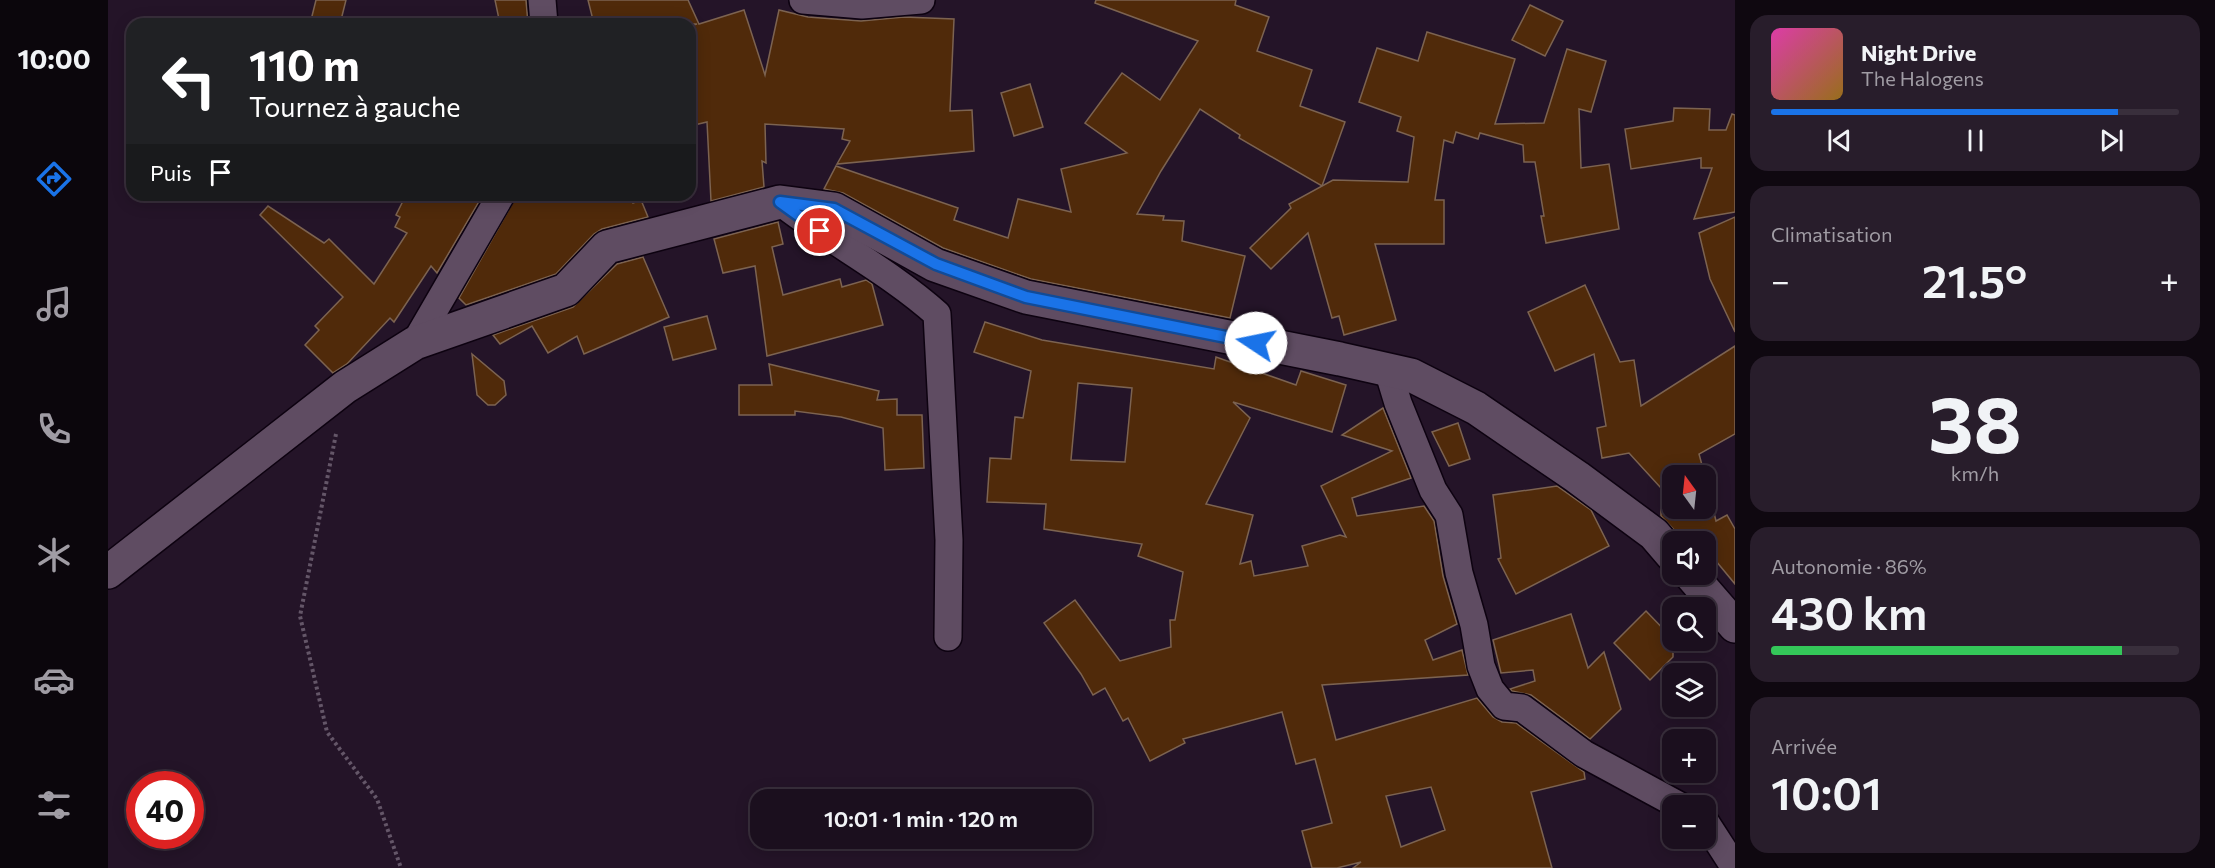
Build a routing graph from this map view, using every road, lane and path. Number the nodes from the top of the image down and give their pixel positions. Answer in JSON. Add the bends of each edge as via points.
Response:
{"nodes":[{"id":1,"x":542,"y":0,"type":"edge"},
{"id":2,"x":804,"y":0,"type":"edge"},
{"id":3,"x":921,"y":0,"type":"edge"},
{"id":4,"x":544,"y":18,"type":"edge"},
{"id":5,"x":498,"y":201,"type":"edge"},
{"id":6,"x":780,"y":202,"type":"junction"},
{"id":7,"x":415,"y":343,"type":"junction"},
{"id":8,"x":1388,"y":370,"type":"junction"},
{"id":9,"x":345,"y":387,"type":"junction"},
{"id":10,"x":1662,"y":543,"type":"edge"},
{"id":11,"x":108,"y":572,"type":"edge"},
{"id":12,"x":1700,"y":585,"type":"edge"},
{"id":13,"x":1735,"y":626,"type":"edge"},
{"id":14,"x":948,"y":637,"type":"dead end"},
{"id":15,"x":1662,"y":796,"type":"edge"},
{"id":16,"x":1716,"y":839,"type":"edge"},
{"id":17,"x":401,"y":868,"type":"edge"},
{"id":18,"x":1735,"y":868,"type":"edge"}],
"edges":[{"from":1,"to":4,"type":"street"},
{"from":2,"to":3,"type":"street","via":[[862,5]]},
{"from":5,"to":7,"type":"street"},
{"from":6,"to":7,"type":"street","via":[[607,247],[566,290]]},
{"from":6,"to":8,"type":"street","via":[[834,209],[936,264],[1026,297]]},
{"from":6,"to":14,"type":"street","via":[[908,288],[937,314],[949,540]]},
{"from":7,"to":9,"type":"street"},
{"from":8,"to":10,"type":"street","via":[[1411,375],[1476,408]]},
{"from":8,"to":15,"type":"street","via":[[1433,490],[1449,515],[1480,666],[1490,688],[1504,706],[1522,708],[1584,754]]},
{"from":9,"to":11,"type":"street"},
{"from":9,"to":17,"type":"path","via":[[300,616],[327,732],[377,799]]},
{"from":12,"to":13,"type":"street"},
{"from":16,"to":18,"type":"street"}]}
